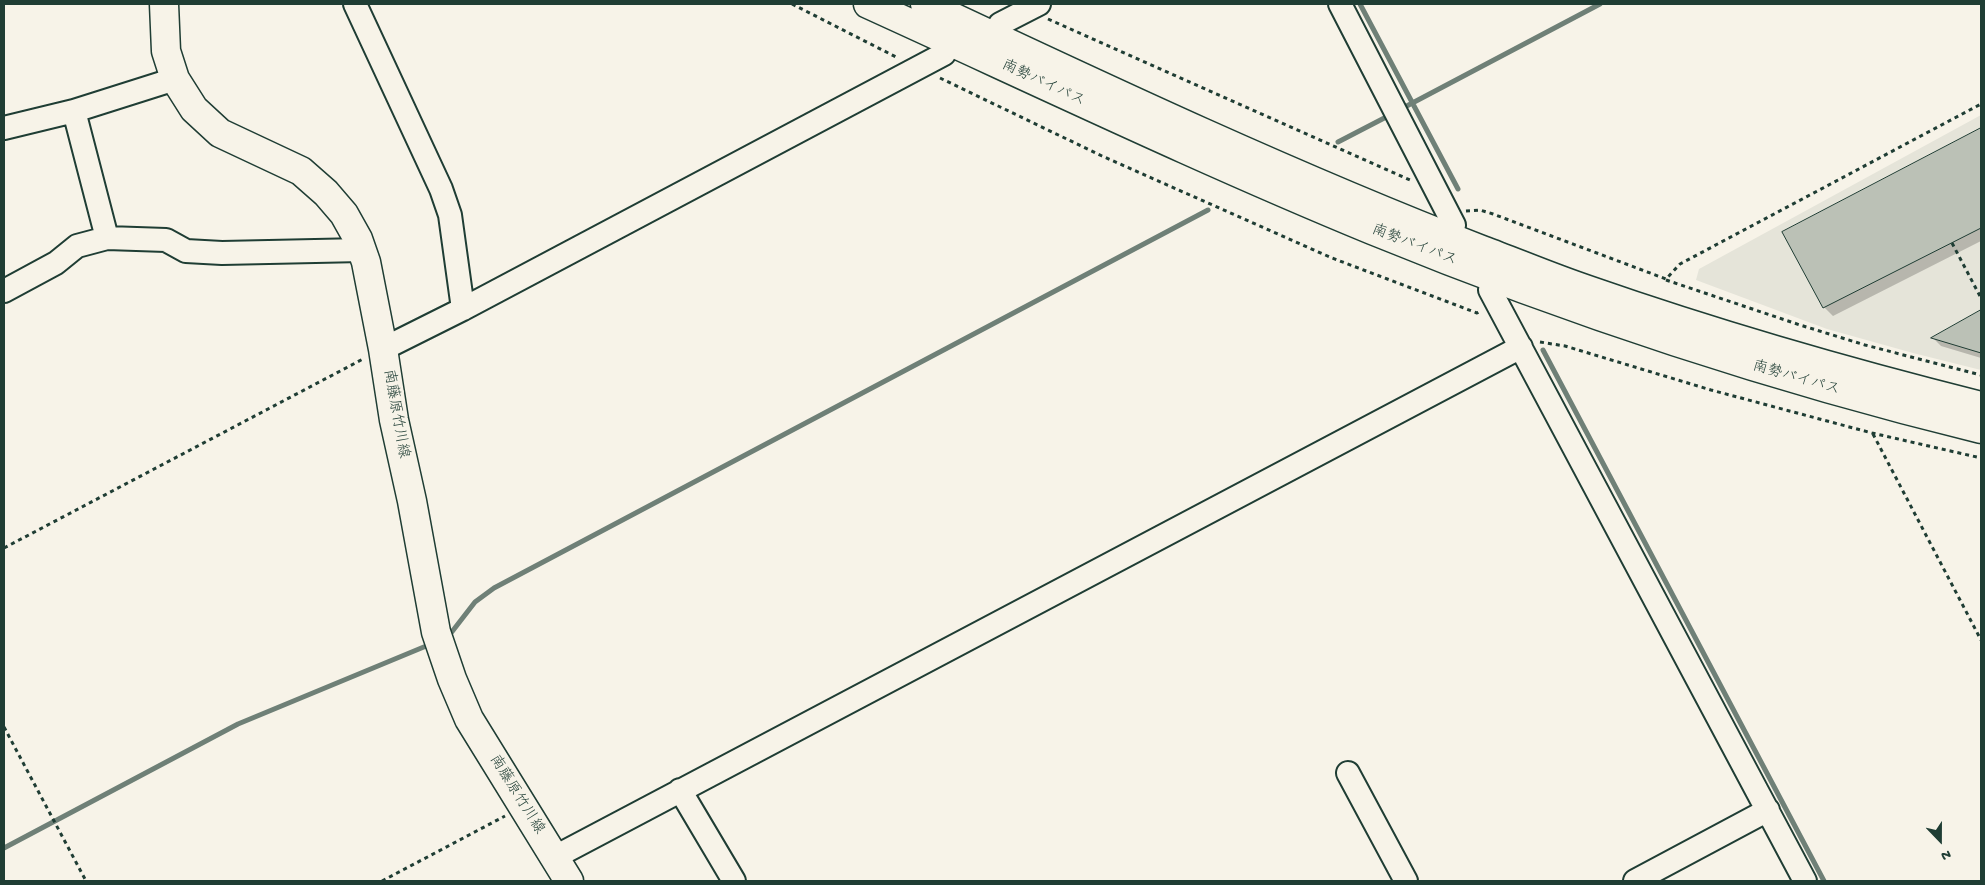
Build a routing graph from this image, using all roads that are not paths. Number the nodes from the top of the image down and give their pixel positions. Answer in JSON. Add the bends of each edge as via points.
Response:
{"nodes":[{"id":1,"x":164,"y":4,"type":"edge"},
{"id":2,"x":355,"y":4,"type":"edge"},
{"id":3,"x":868,"y":4,"type":"edge"},
{"id":4,"x":925,"y":4,"type":"edge"},
{"id":5,"x":1340,"y":4,"type":"edge"},
{"id":6,"x":1033,"y":7,"type":"edge"},
{"id":7,"x":1000,"y":24,"type":"dead end"},
{"id":8,"x":944,"y":54,"type":"dead end"},
{"id":9,"x":175,"y":79,"type":"junction"},
{"id":10,"x":74,"y":111,"type":"junction"},
{"id":11,"x":4,"y":128,"type":"edge"},
{"id":12,"x":1453,"y":221,"type":"road end"},
{"id":13,"x":107,"y":238,"type":"junction"},
{"id":14,"x":362,"y":250,"type":"junction"},
{"id":15,"x":4,"y":291,"type":"edge"},
{"id":16,"x":1494,"y":298,"type":"road end"},
{"id":17,"x":463,"y":309,"type":"junction"},
{"id":18,"x":1521,"y":347,"type":"junction"},
{"id":19,"x":383,"y":349,"type":"junction"},
{"id":20,"x":1981,"y":406,"type":"edge"},
{"id":21,"x":1981,"y":430,"type":"edge"},
{"id":22,"x":1348,"y":773,"type":"dead end"},
{"id":23,"x":680,"y":790,"type":"junction"},
{"id":24,"x":1768,"y":810,"type":"junction"},
{"id":25,"x":555,"y":857,"type":"junction"},
{"id":26,"x":569,"y":881,"type":"edge"},
{"id":27,"x":734,"y":881,"type":"edge"},
{"id":28,"x":1406,"y":881,"type":"edge"},
{"id":29,"x":1635,"y":881,"type":"edge"},
{"id":30,"x":1805,"y":881,"type":"edge"}],
"edges":[{"from":1,"to":9,"type":"main road","name":"南藤原竹川線","via":[[166,51]]},
{"from":2,"to":17,"type":"street","via":[[441,189],[450,215]]},
{"from":3,"to":21,"type":"main road","name":"南勢バイパス","via":[[1221,165],[1438,255],[1693,349]]},
{"from":4,"to":20,"type":"main road","name":"南勢バイパス","via":[[1346,196],[1586,290],[1805,359]]},
{"from":5,"to":12,"type":"street"},
{"from":6,"to":7,"type":"street"},
{"from":8,"to":17,"type":"street"},
{"from":9,"to":10,"type":"street"},
{"from":9,"to":14,"type":"main road","name":"南藤原竹川線","via":[[194,109],[220,133],[301,171],[326,193],[344,214]]},
{"from":10,"to":11,"type":"street"},
{"from":10,"to":13,"type":"street"},
{"from":13,"to":14,"type":"street","via":[[166,240],[186,251],[222,253]]},
{"from":13,"to":15,"type":"street","via":[[77,246],[56,263]]},
{"from":14,"to":19,"type":"main road","name":"南藤原竹川線"},
{"from":16,"to":18,"type":"street"},
{"from":17,"to":19,"type":"street"},
{"from":18,"to":23,"type":"street"},
{"from":18,"to":24,"type":"street"},
{"from":19,"to":25,"type":"main road","name":"南藤原竹川線","via":[[438,639],[469,719]]},
{"from":22,"to":28,"type":"street"},
{"from":23,"to":25,"type":"street"},
{"from":23,"to":27,"type":"street"},
{"from":24,"to":29,"type":"street"},
{"from":24,"to":30,"type":"street"},
{"from":25,"to":26,"type":"main road","name":"南藤原竹川線"}]}
